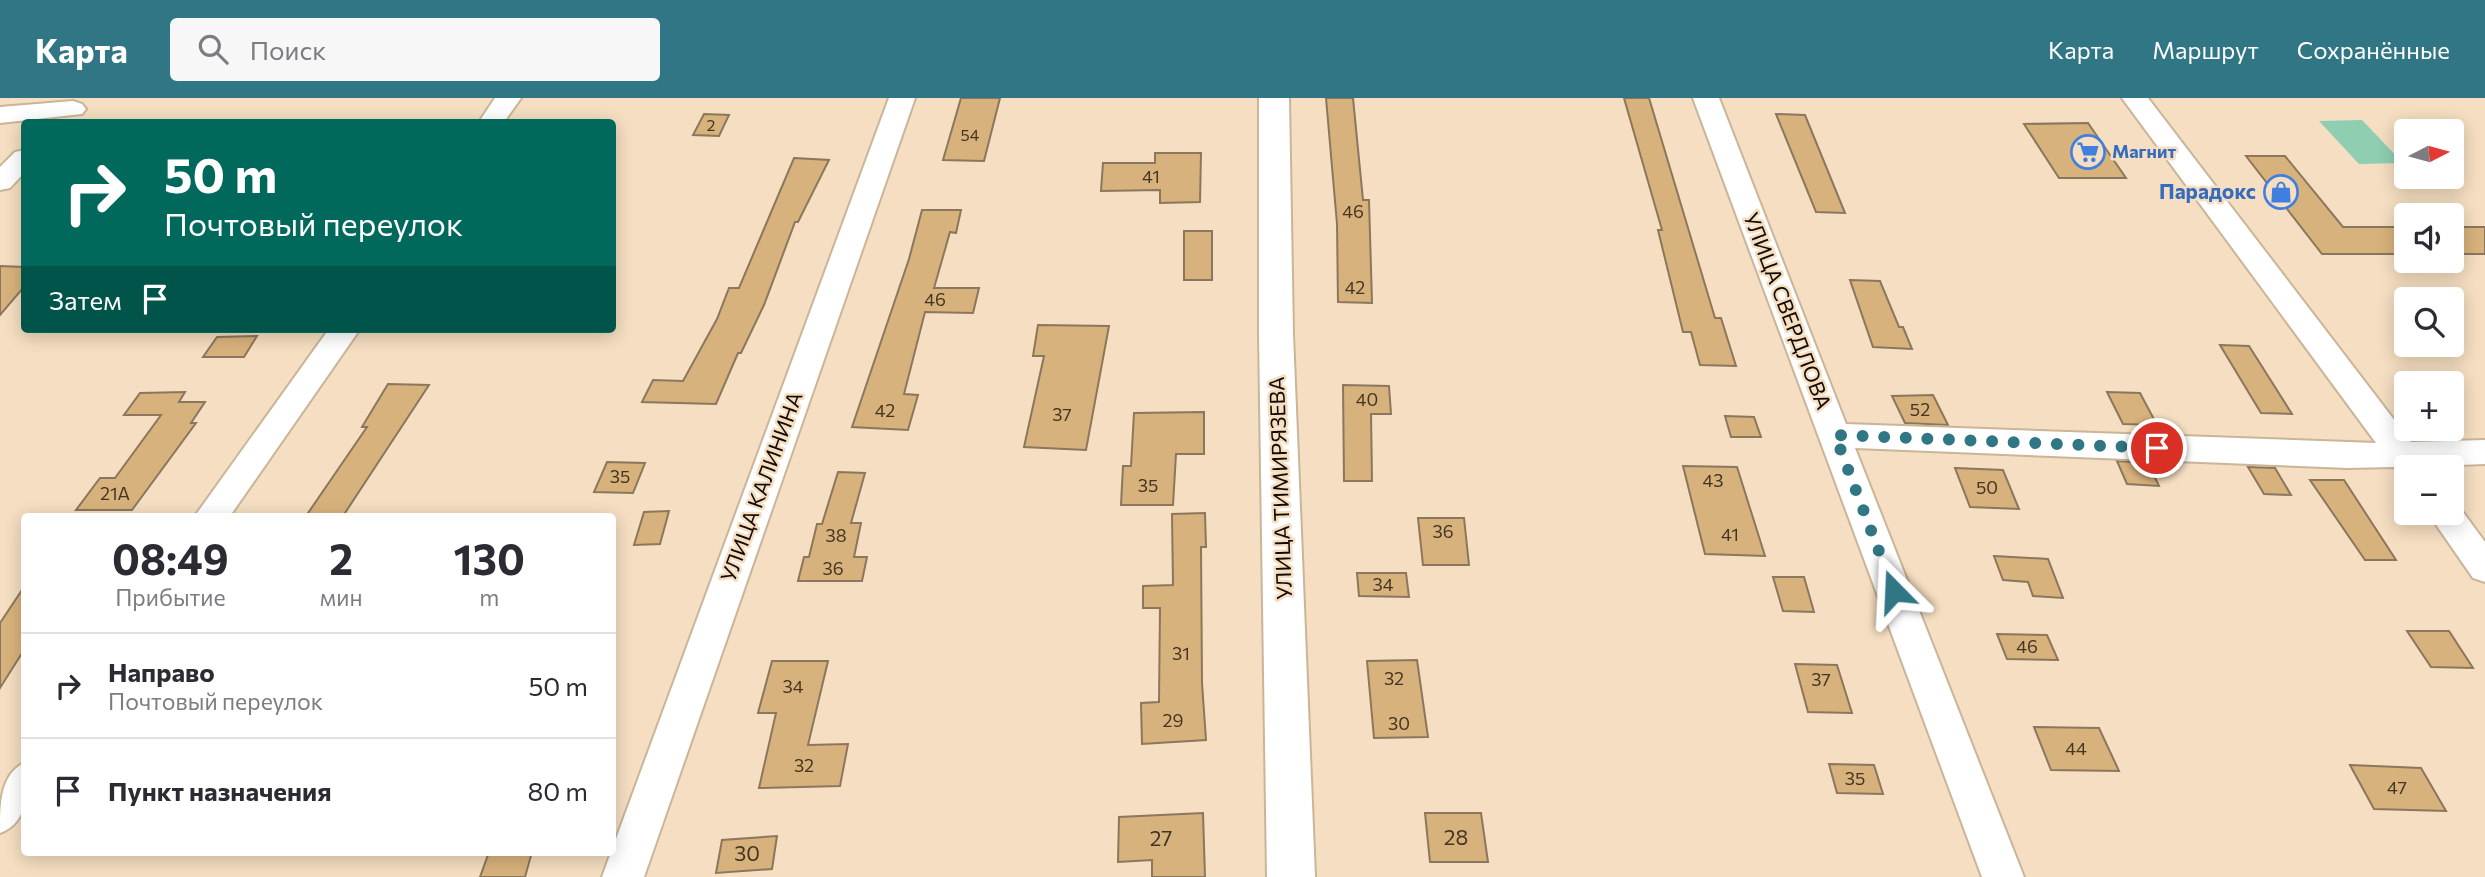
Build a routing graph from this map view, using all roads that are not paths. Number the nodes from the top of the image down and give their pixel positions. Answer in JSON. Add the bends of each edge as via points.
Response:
{"nodes":[{"id":1,"x":508,"y":98,"type":"edge"},
{"id":2,"x":902,"y":98,"type":"edge"},
{"id":3,"x":1274,"y":98,"type":"edge"},
{"id":4,"x":1706,"y":98,"type":"edge"},
{"id":5,"x":2135,"y":98,"type":"edge"},
{"id":6,"x":73,"y":110,"type":"edge"},
{"id":7,"x":0,"y":116,"type":"edge"},
{"id":8,"x":493,"y":119,"type":"edge"},
{"id":9,"x":21,"y":161,"type":"edge"},
{"id":10,"x":0,"y":182,"type":"edge"},
{"id":11,"x":342,"y":333,"type":"edge"},
{"id":12,"x":1835,"y":435,"type":"junction"},
{"id":13,"x":2485,"y":452,"type":"edge"},
{"id":14,"x":2403,"y":455,"type":"edge"},
{"id":15,"x":2459,"y":455,"type":"edge"},
{"id":16,"x":2394,"y":460,"type":"edge"},
{"id":17,"x":214,"y":513,"type":"edge"},
{"id":18,"x":2454,"y":525,"type":"edge"},
{"id":19,"x":2485,"y":568,"type":"edge"},
{"id":20,"x":21,"y":785,"type":"edge"},
{"id":21,"x":0,"y":815,"type":"edge"},
{"id":22,"x":623,"y":877,"type":"edge"},
{"id":23,"x":1292,"y":877,"type":"edge"},
{"id":24,"x":2003,"y":877,"type":"edge"}],
"edges":[{"from":1,"to":8,"type":"street"},
{"from":2,"to":22,"type":"street","name":"УЛИЦА КАЛИНИНА"},
{"from":3,"to":23,"type":"main road","name":"УЛИЦА ТИМИРЯЗЕВА"},
{"from":4,"to":12,"type":"street","name":"УЛИЦА СВЕРДЛОВА"},
{"from":5,"to":14,"type":"street"},
{"from":6,"to":7,"type":"street"},
{"from":9,"to":10,"type":"street"},
{"from":11,"to":17,"type":"street"},
{"from":12,"to":16,"type":"street"},
{"from":12,"to":24,"type":"street","name":"УЛИЦА СВЕРДЛОВА"},
{"from":13,"to":15,"type":"street"},
{"from":18,"to":19,"type":"street"},
{"from":20,"to":21,"type":"street"}]}
